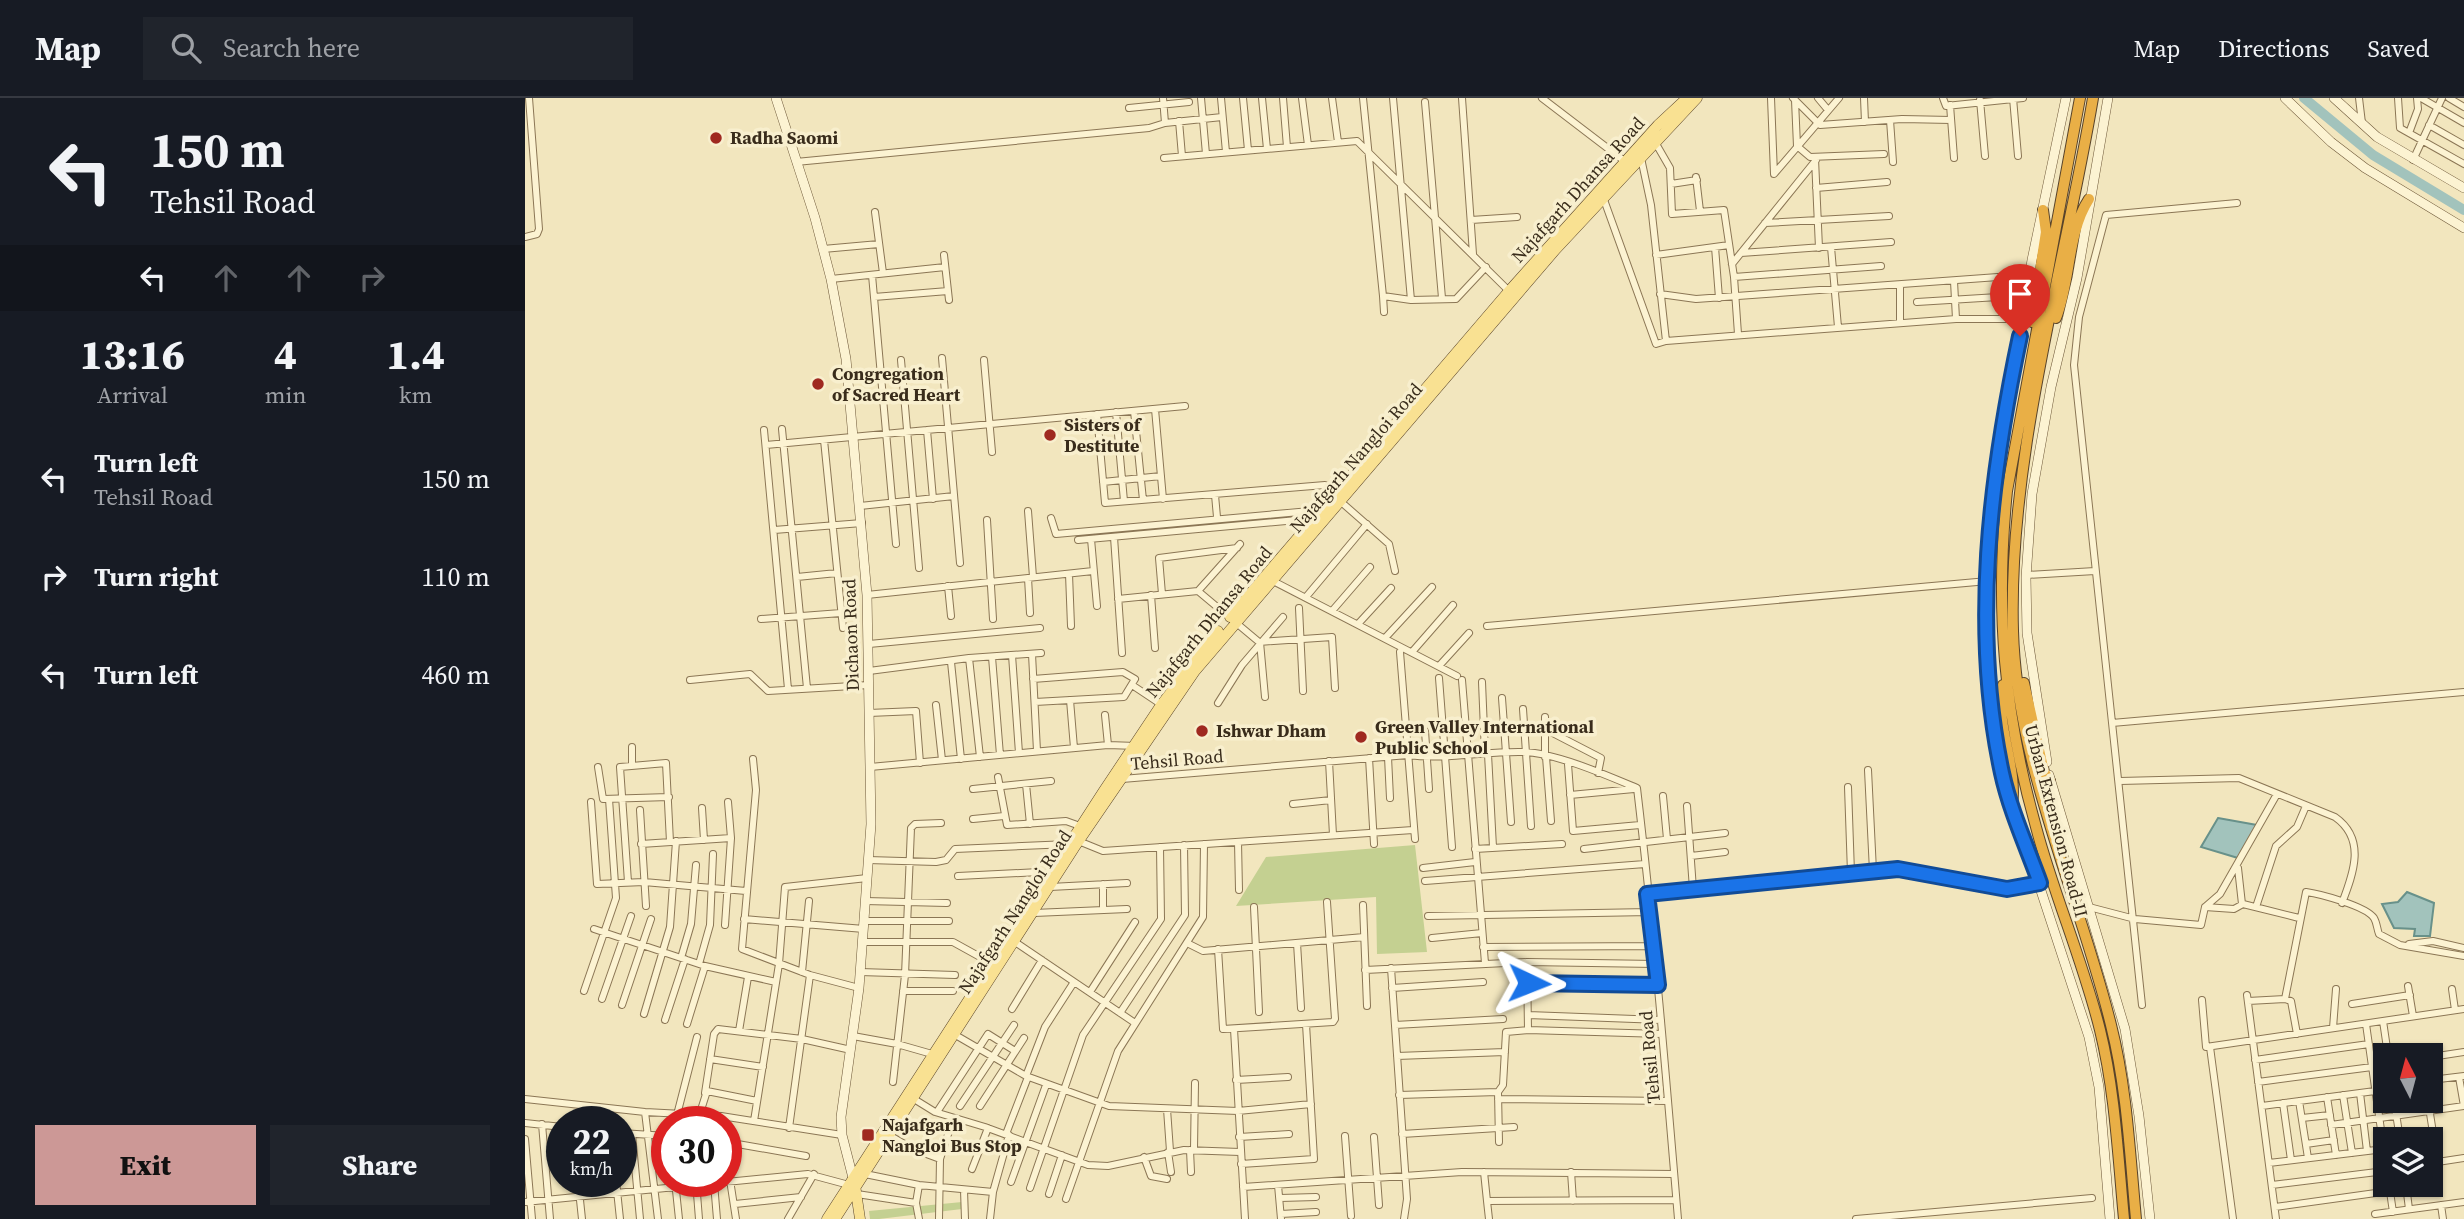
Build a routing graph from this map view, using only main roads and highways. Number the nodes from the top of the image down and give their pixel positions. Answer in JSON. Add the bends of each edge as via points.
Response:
{"nodes":[{"id":1,"x":1697,"y":98,"type":"edge"},
{"id":2,"x":2080,"y":98,"type":"edge"},
{"id":3,"x":2093,"y":98,"type":"edge"},
{"id":4,"x":1683,"y":99,"type":"edge"},
{"id":5,"x":1637,"y":154,"type":"junction"},
{"id":6,"x":1628,"y":164,"type":"junction"},
{"id":7,"x":2089,"y":199,"type":"road end"},
{"id":8,"x":2043,"y":210,"type":"road end"},
{"id":9,"x":1565,"y":233,"type":"junction"},
{"id":10,"x":2034,"y":335,"type":"junction"},
{"id":11,"x":2047,"y":340,"type":"junction"},
{"id":12,"x":1316,"y":518,"type":"junction"},
{"id":13,"x":1232,"y":619,"type":"junction"},
{"id":14,"x":2018,"y":676,"type":"junction"},
{"id":15,"x":2005,"y":678,"type":"junction"},
{"id":16,"x":1138,"y":746,"type":"junction"},
{"id":17,"x":2050,"y":781,"type":"road end"},
{"id":18,"x":2012,"y":806,"type":"road end"},
{"id":19,"x":1073,"y":841,"type":"junction"},
{"id":20,"x":1012,"y":940,"type":"junction"},
{"id":21,"x":951,"y":1032,"type":"junction"},
{"id":22,"x":854,"y":1186,"type":"junction"},
{"id":23,"x":827,"y":1219,"type":"edge"},
{"id":24,"x":835,"y":1219,"type":"edge"},
{"id":25,"x":860,"y":1219,"type":"edge"},
{"id":26,"x":2124,"y":1219,"type":"edge"},
{"id":27,"x":2136,"y":1219,"type":"edge"}],
"edges":[{"from":1,"to":5,"type":"main road","name":"Najafgarh Nangloi Road"},
{"from":2,"to":10,"type":"highway","name":"Urban Extension Road-II"},
{"from":3,"to":11,"type":"highway","name":"Urban Extension Road-II"},
{"from":4,"to":5,"type":"main road","name":"Najafgarh Dhansa Road"},
{"from":5,"to":6,"type":"main road","name":"Najafgarh Nangloi Road"},
{"from":6,"to":9,"type":"main road","name":"Najafgarh Dhansa Road"},
{"from":6,"to":9,"type":"main road","name":"Najafgarh Nangloi Road","via":[[1603,197]]},
{"from":7,"to":11,"type":"highway","via":[[2079,214],[2063,301]]},
{"from":8,"to":10,"type":"highway","via":[[2046,232],[2032,309]]},
{"from":9,"to":12,"type":"main road","name":"Najafgarh Nangloi Road"},
{"from":10,"to":15,"type":"highway","name":"Urban Extension Road-II","via":[[2001,548]]},
{"from":11,"to":14,"type":"highway","name":"Urban Extension Road-II","via":[[2029,431],[2015,545],[2013,631]]},
{"from":12,"to":13,"type":"main road","name":"Najafgarh Dhansa Road"},
{"from":12,"to":13,"type":"main road","name":"Najafgarh Nangloi Road","via":[[1271,580]]},
{"from":13,"to":16,"type":"main road","name":"Najafgarh Nangloi Road"},
{"from":14,"to":17,"type":"highway","via":[[2025,684],[2044,772]]},
{"from":14,"to":27,"type":"highway","name":"Urban Extension Road-II","via":[[2043,804],[2112,1026]]},
{"from":15,"to":18,"type":"highway","via":[[1999,701],[2015,784]]},
{"from":15,"to":26,"type":"highway","name":"Urban Extension Road-II","via":[[2015,746],[2044,855],[2099,1028],[2113,1107]]},
{"from":16,"to":19,"type":"main road"},
{"from":16,"to":19,"type":"main road","name":"Najafgarh Nangloi Road","via":[[1120,779]]},
{"from":19,"to":20,"type":"main road"},
{"from":19,"to":20,"type":"main road","name":"Najafgarh Nangloi Road","via":[[1034,913]]},
{"from":20,"to":21,"type":"main road","name":"Najafgarh Nangloi Road"},
{"from":20,"to":21,"type":"main road","via":[[991,963]]},
{"from":21,"to":22,"type":"main road","via":[[932,1054]]},
{"from":21,"to":22,"type":"main road","name":"Najafgarh Nangloi Road","via":[[914,1099]]},
{"from":22,"to":23,"type":"main road"},
{"from":22,"to":24,"type":"main road"},
{"from":22,"to":25,"type":"main road","name":"Dichaon Road"}]}
